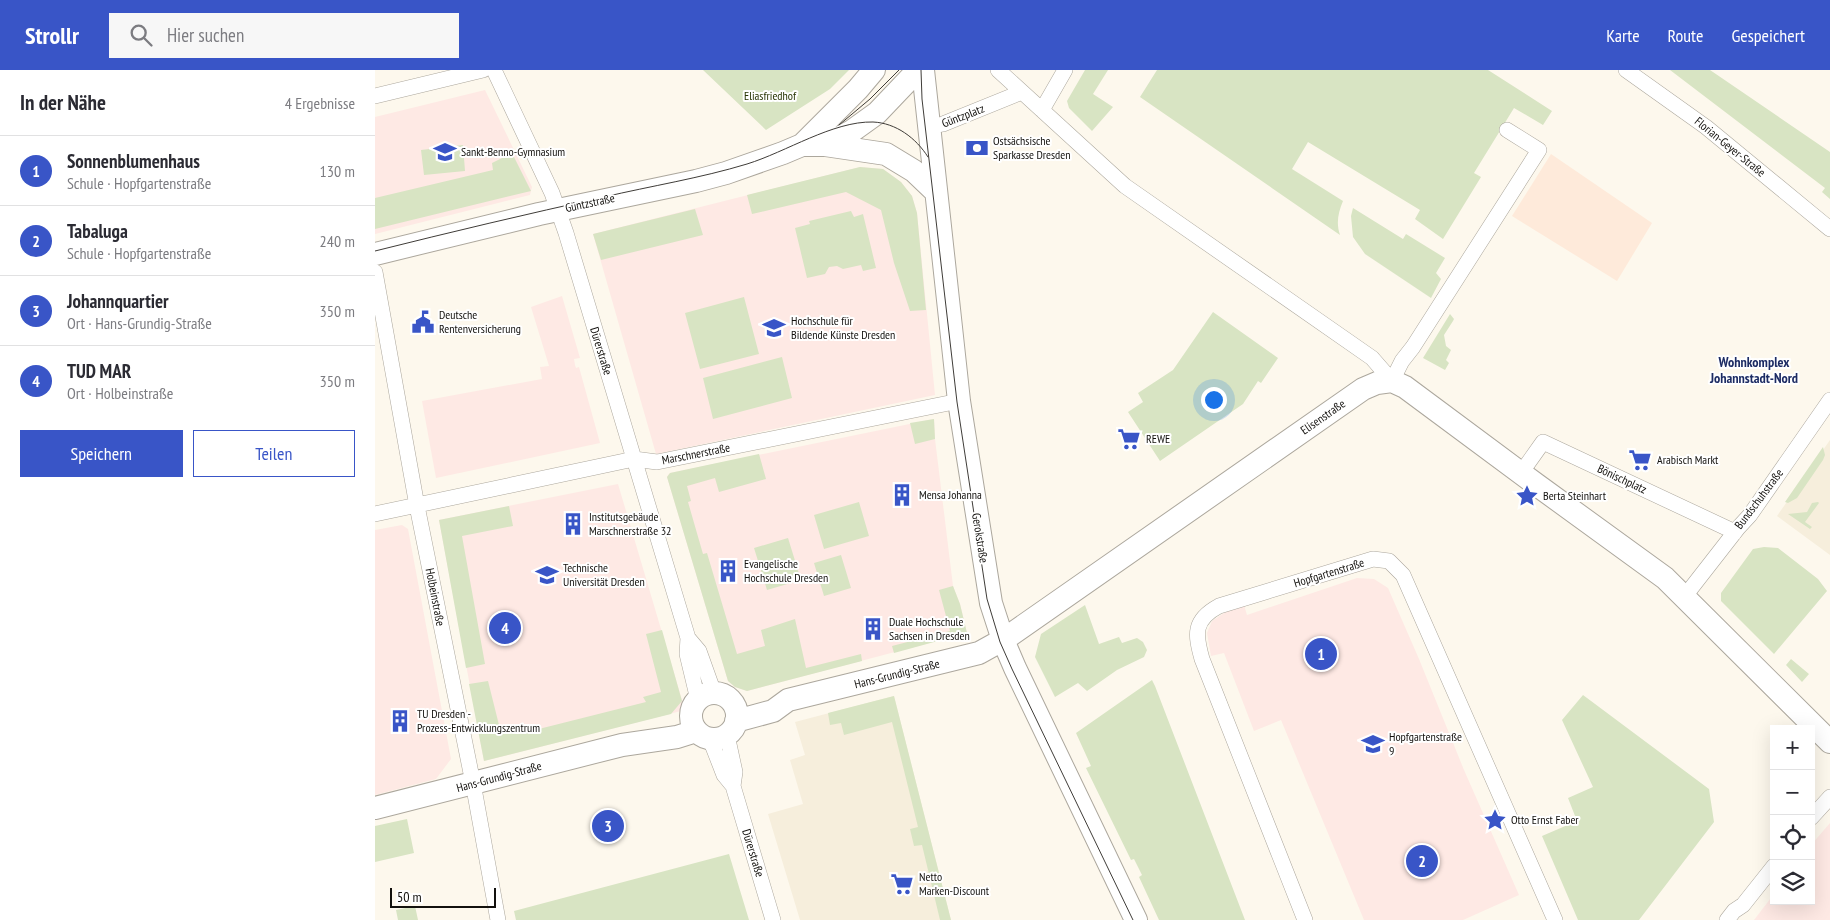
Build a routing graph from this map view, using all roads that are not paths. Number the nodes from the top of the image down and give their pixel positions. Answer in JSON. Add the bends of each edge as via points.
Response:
{"nodes":[{"id":1,"x":483,"y":70,"type":"edge"},
{"id":2,"x":494,"y":70,"type":"edge"},
{"id":3,"x":874,"y":70,"type":"edge"},
{"id":4,"x":918,"y":70,"type":"edge"},
{"id":5,"x":923,"y":70,"type":"edge"},
{"id":6,"x":998,"y":70,"type":"edge"},
{"id":7,"x":1065,"y":70,"type":"edge"},
{"id":8,"x":1626,"y":70,"type":"edge"},
{"id":9,"x":1022,"y":92,"type":"junction"},
{"id":10,"x":375,"y":96,"type":"edge"},
{"id":11,"x":1042,"y":110,"type":"junction"},
{"id":12,"x":929,"y":127,"type":"junction"},
{"id":13,"x":1507,"y":130,"type":"dead end"},
{"id":14,"x":802,"y":145,"type":"junction"},
{"id":15,"x":825,"y":145,"type":"junction"},
{"id":16,"x":936,"y":192,"type":"junction"},
{"id":17,"x":558,"y":210,"type":"junction"},
{"id":18,"x":1830,"y":229,"type":"edge"},
{"id":19,"x":375,"y":254,"type":"edge"},
{"id":20,"x":375,"y":272,"type":"edge"},
{"id":21,"x":1392,"y":381,"type":"junction"},
{"id":22,"x":1830,"y":400,"type":"edge"},
{"id":23,"x":959,"y":401,"type":"junction"},
{"id":24,"x":633,"y":460,"type":"junction"},
{"id":25,"x":1521,"y":473,"type":"junction"},
{"id":26,"x":417,"y":506,"type":"junction"},
{"id":27,"x":375,"y":514,"type":"edge"},
{"id":28,"x":1735,"y":532,"type":"junction"},
{"id":29,"x":1685,"y":596,"type":"junction"},
{"id":30,"x":1003,"y":640,"type":"junction"},
{"id":31,"x":713,"y":717,"type":"junction"},
{"id":32,"x":1830,"y":742,"type":"edge"},
{"id":33,"x":473,"y":783,"type":"junction"},
{"id":34,"x":1830,"y":797,"type":"edge"},
{"id":35,"x":375,"y":808,"type":"edge"},
{"id":36,"x":1814,"y":815,"type":"edge"},
{"id":37,"x":1770,"y":871,"type":"edge"},
{"id":38,"x":499,"y":920,"type":"edge"},
{"id":39,"x":773,"y":920,"type":"edge"},
{"id":40,"x":1136,"y":920,"type":"edge"},
{"id":41,"x":1305,"y":920,"type":"edge"},
{"id":42,"x":1555,"y":920,"type":"edge"},
{"id":43,"x":1727,"y":920,"type":"edge"}],
"edges":[{"from":1,"to":10,"type":"street"},
{"from":2,"to":17,"type":"street","name":"Dürerstraße"},
{"from":3,"to":14,"type":"street","name":"Güntzstraße"},
{"from":4,"to":15,"type":"street","name":"Güntzstraße","via":[[877,113]]},
{"from":5,"to":12,"type":"street","name":"Güntzplatz"},
{"from":6,"to":9,"type":"street"},
{"from":7,"to":11,"type":"street"},
{"from":8,"to":18,"type":"street","name":"Florian-Geyer-Straße","via":[[1706,127]]},
{"from":9,"to":11,"type":"street"},
{"from":9,"to":12,"type":"street","name":"Güntzplatz"},
{"from":11,"to":21,"type":"street","via":[[1125,186],[1372,358]]},
{"from":12,"to":16,"type":"street","name":"Gerokstraße"},
{"from":13,"to":21,"type":"street","via":[[1539,150]]},
{"from":14,"to":15,"type":"street","name":"Güntzstraße"},
{"from":14,"to":17,"type":"street","name":"Güntzstraße","via":[[726,173]]},
{"from":15,"to":16,"type":"street","name":"Güntzstraße","via":[[893,157],[914,170]]},
{"from":16,"to":23,"type":"street","name":"Gerokstraße"},
{"from":17,"to":19,"type":"street","name":"Güntzstraße"},
{"from":17,"to":24,"type":"street","name":"Dürerstraße"},
{"from":20,"to":26,"type":"street","name":"Holbeinstraße"},
{"from":21,"to":25,"type":"street","via":[[1417,394]]},
{"from":21,"to":30,"type":"street","name":"Elisenstraße","via":[[1363,389]]},
{"from":22,"to":28,"type":"street","name":"Bundschuhstraße","via":[[1750,516]]},
{"from":23,"to":24,"type":"street","name":"Marschnerstraße","via":[[657,462]]},
{"from":23,"to":30,"type":"street","name":"Gerokstraße","via":[[989,596]]},
{"from":24,"to":26,"type":"street","name":"Marschnerstraße"},
{"from":24,"to":31,"type":"street","name":"Dürerstraße","via":[[688,638],[699,651]]},
{"from":25,"to":28,"type":"street","name":"Bönischplatz","via":[[1543,442]]},
{"from":25,"to":29,"type":"street"},
{"from":26,"to":27,"type":"street","name":"Marschnerstraße"},
{"from":26,"to":33,"type":"street","name":"Holbeinstraße"},
{"from":28,"to":29,"type":"street","name":"Bundschuhstraße"},
{"from":29,"to":32,"type":"street"},
{"from":30,"to":31,"type":"street","name":"Hans-Grundig-Straße","via":[[972,655],[788,700],[768,698]]},
{"from":30,"to":40,"type":"street","name":"Gerokstraße"},
{"from":31,"to":33,"type":"street","name":"Hans-Grundig-Straße","via":[[677,737],[622,745]]},
{"from":31,"to":39,"type":"street","name":"Dürerstraße","via":[[723,775],[733,786]]},
{"from":33,"to":35,"type":"street","name":"Hans-Grundig-Straße"},
{"from":33,"to":38,"type":"street","name":"Holbeinstraße"},
{"from":34,"to":36,"type":"street"},
{"from":37,"to":43,"type":"street"},
{"from":41,"to":42,"type":"street","name":"Hopfgartenstraße","via":[[1202,659],[1197,628],[1208,612],[1219,606],[1373,559],[1389,561],[1403,574]]}]}
